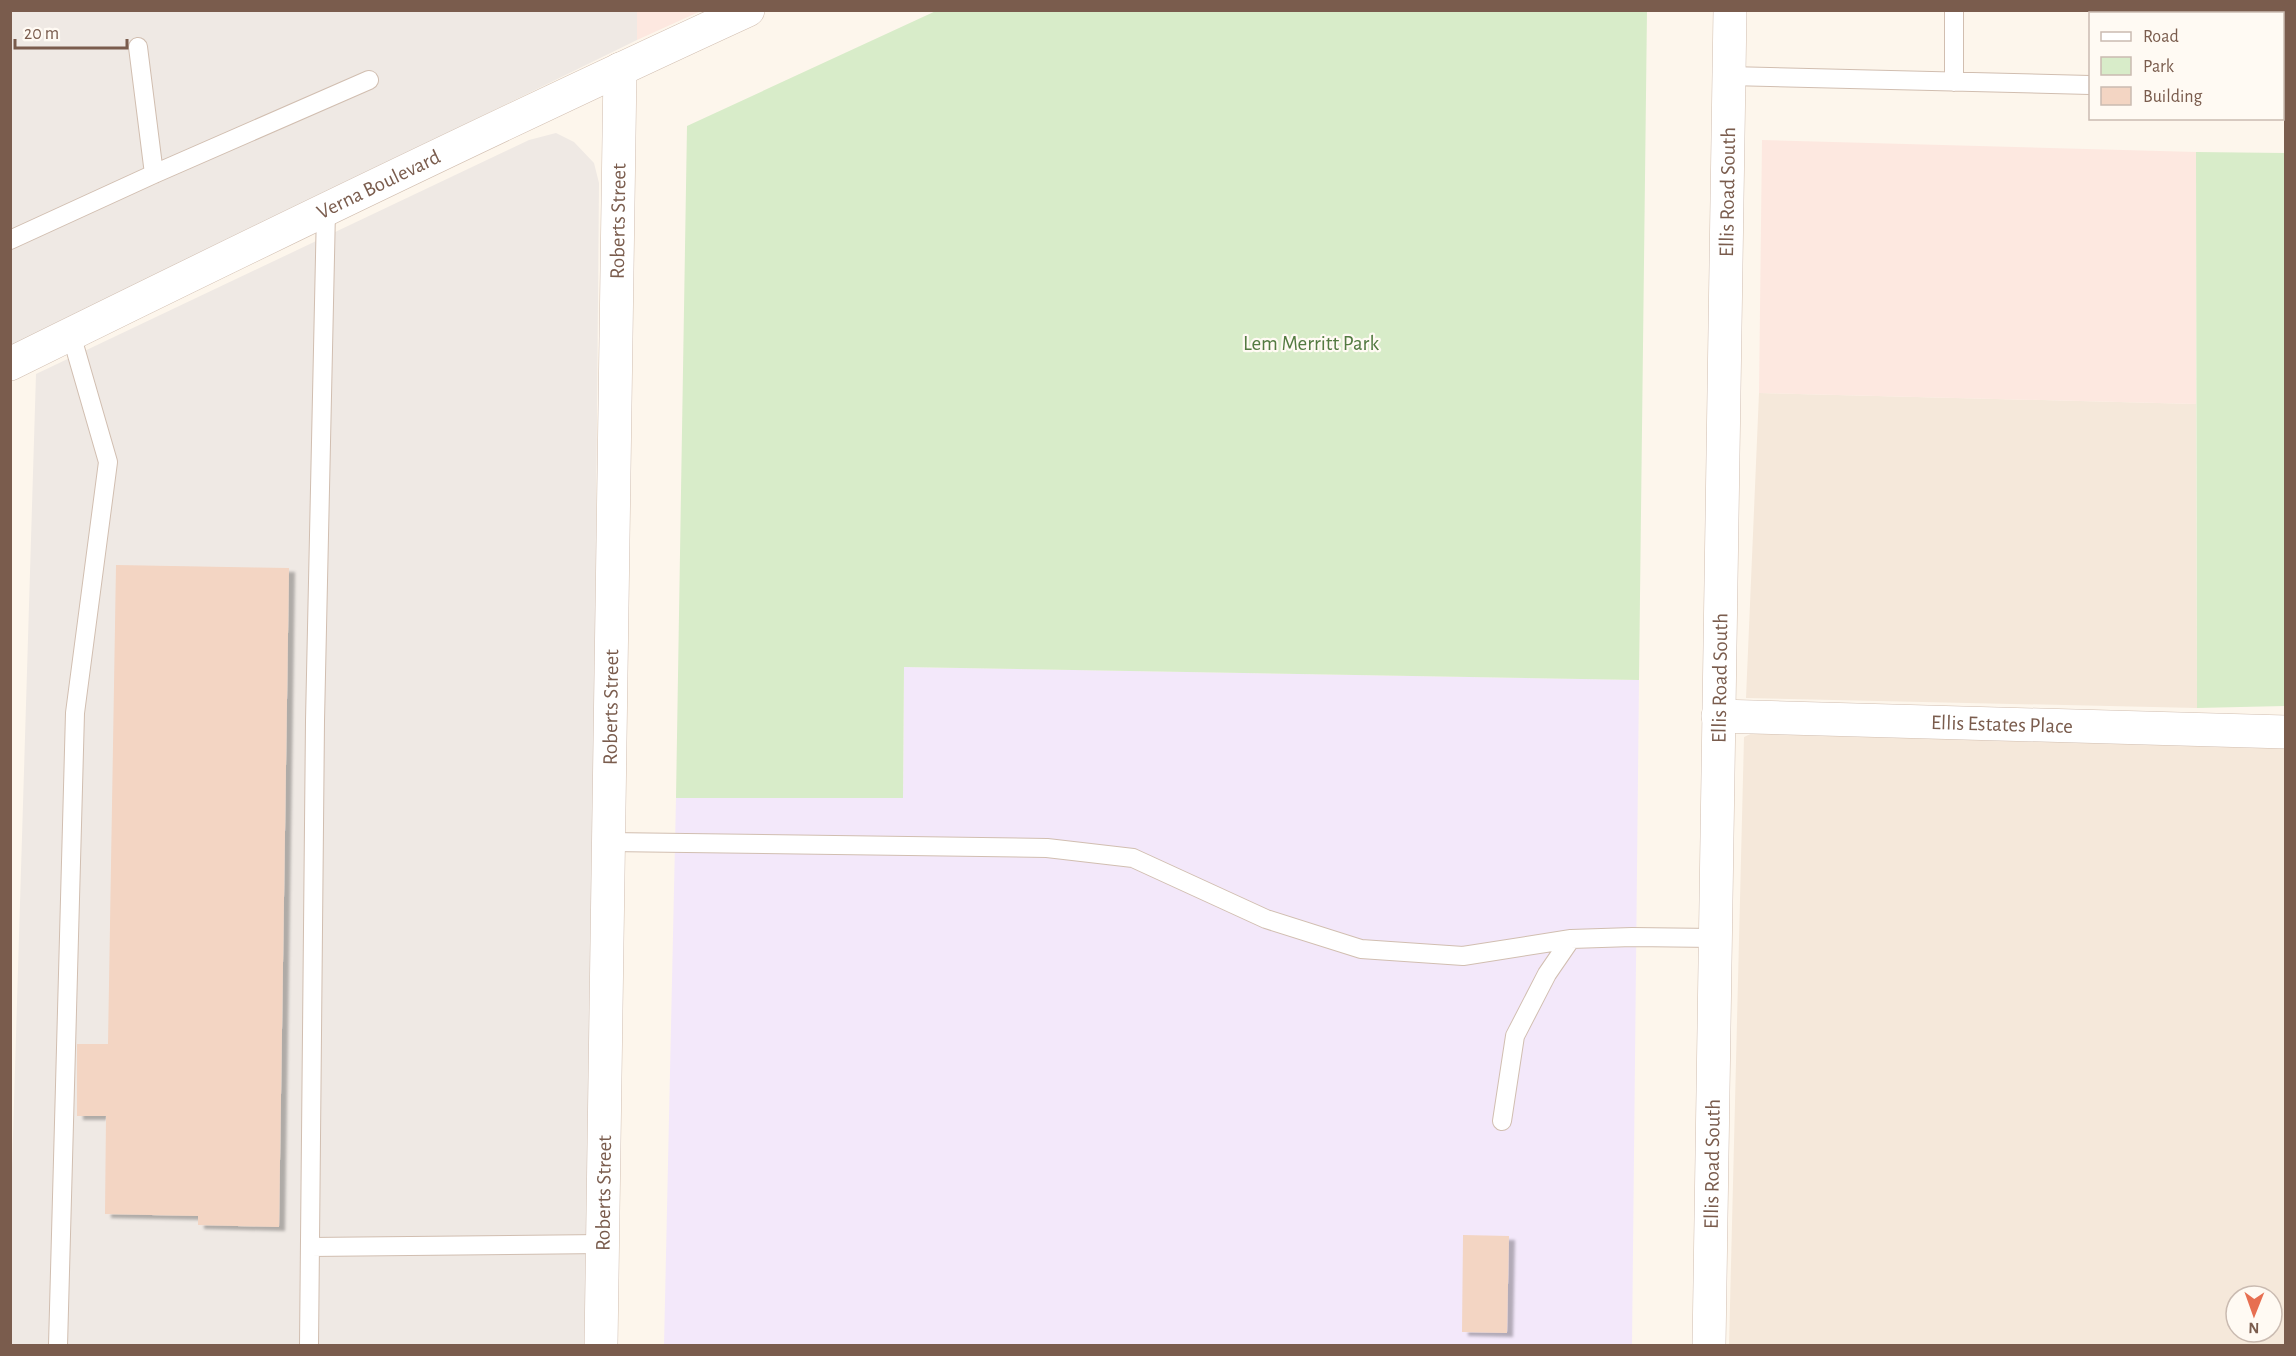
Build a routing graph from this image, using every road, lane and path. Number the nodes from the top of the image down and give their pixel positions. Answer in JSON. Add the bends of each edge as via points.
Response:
{"nodes":[{"id":1,"x":748,"y":10,"type":"edge"},
{"id":2,"x":1730,"y":10,"type":"edge"},
{"id":3,"x":1954,"y":10,"type":"edge"},
{"id":4,"x":138,"y":47,"type":"dead end"},
{"id":5,"x":620,"y":69,"type":"junction"},
{"id":6,"x":1729,"y":76,"type":"junction"},
{"id":7,"x":369,"y":80,"type":"dead end"},
{"id":8,"x":1954,"y":82,"type":"junction"},
{"id":9,"x":2089,"y":85,"type":"edge"},
{"id":10,"x":154,"y":174,"type":"junction"},
{"id":11,"x":326,"y":210,"type":"junction"},
{"id":12,"x":10,"y":240,"type":"edge"},
{"id":13,"x":71,"y":334,"type":"junction"},
{"id":14,"x":11,"y":362,"type":"edge"},
{"id":15,"x":1718,"y":716,"type":"junction"},
{"id":16,"x":2286,"y":732,"type":"edge"},
{"id":17,"x":609,"y":842,"type":"junction"},
{"id":18,"x":1715,"y":938,"type":"junction"},
{"id":19,"x":1571,"y":939,"type":"junction"},
{"id":20,"x":1502,"y":1120,"type":"dead end"},
{"id":21,"x":603,"y":1244,"type":"junction"},
{"id":22,"x":310,"y":1247,"type":"junction"},
{"id":23,"x":58,"y":1346,"type":"edge"},
{"id":24,"x":309,"y":1346,"type":"edge"},
{"id":25,"x":601,"y":1346,"type":"edge"},
{"id":26,"x":1709,"y":1346,"type":"edge"}],
"edges":[{"from":1,"to":5,"type":"street","name":"Verna Boulevard"},
{"from":2,"to":6,"type":"street","name":"Ellis Road South"},
{"from":3,"to":8,"type":"lane"},
{"from":4,"to":10,"type":"lane"},
{"from":5,"to":11,"type":"street","name":"Verna Boulevard"},
{"from":5,"to":17,"type":"street","name":"Roberts Street"},
{"from":6,"to":8,"type":"lane"},
{"from":6,"to":15,"type":"street","name":"Ellis Road South"},
{"from":7,"to":10,"type":"lane"},
{"from":8,"to":9,"type":"lane"},
{"from":10,"to":12,"type":"lane"},
{"from":11,"to":13,"type":"street","name":"Verna Boulevard"},
{"from":11,"to":22,"type":"lane","via":[[315,721]]},
{"from":13,"to":14,"type":"street","name":"Verna Boulevard"},
{"from":13,"to":23,"type":"lane","via":[[108,462],[75,713]]},
{"from":15,"to":16,"type":"street","name":"Ellis Estates Place"},
{"from":15,"to":18,"type":"street","name":"Ellis Road South"},
{"from":17,"to":19,"type":"lane","via":[[1047,848],[1133,858],[1266,919],[1361,949],[1463,956]]},
{"from":17,"to":21,"type":"street","name":"Roberts Street"},
{"from":18,"to":19,"type":"lane"},
{"from":18,"to":26,"type":"street","name":"Ellis Road South"},
{"from":19,"to":20,"type":"lane","via":[[1547,974],[1515,1036]]},
{"from":21,"to":22,"type":"lane"},
{"from":21,"to":25,"type":"street","name":"Roberts Street"},
{"from":22,"to":24,"type":"lane"}]}
